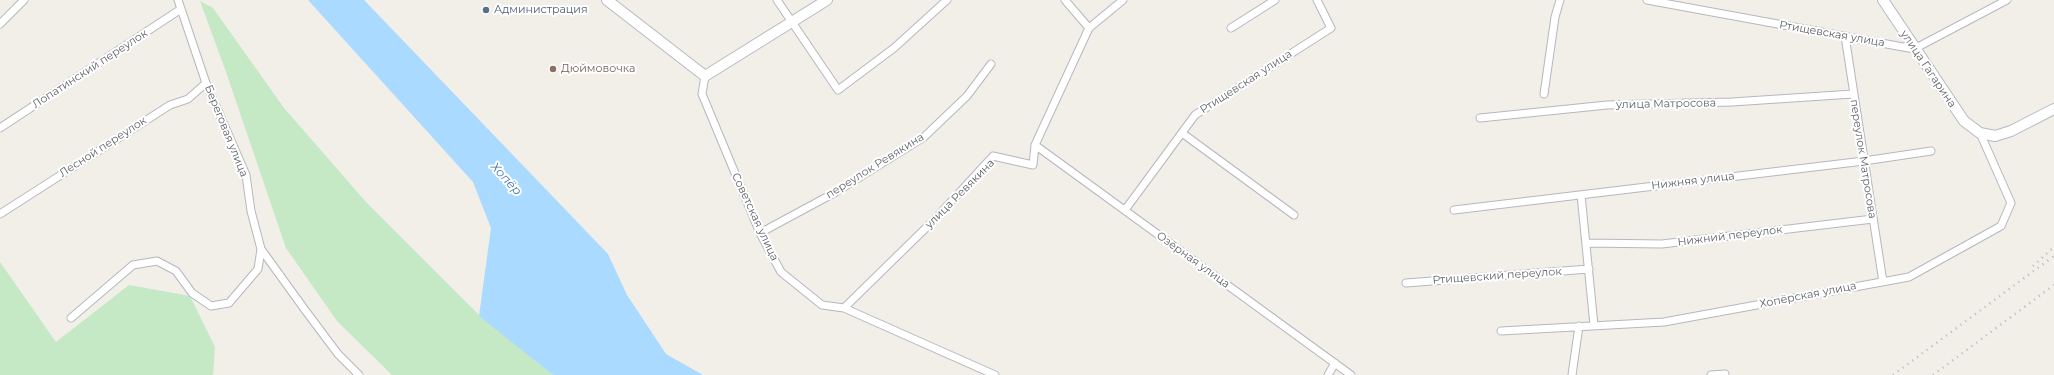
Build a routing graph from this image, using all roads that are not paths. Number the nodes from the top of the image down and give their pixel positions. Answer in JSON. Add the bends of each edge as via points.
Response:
{"nodes":[{"id":1,"x":24,"y":0,"type":"edge"},
{"id":2,"x":178,"y":0,"type":"edge"},
{"id":3,"x":607,"y":0,"type":"edge"},
{"id":4,"x":777,"y":0,"type":"edge"},
{"id":5,"x":826,"y":0,"type":"edge"},
{"id":6,"x":947,"y":0,"type":"edge"},
{"id":7,"x":1065,"y":0,"type":"edge"},
{"id":8,"x":1122,"y":0,"type":"edge"},
{"id":9,"x":1275,"y":0,"type":"edge"},
{"id":10,"x":1317,"y":0,"type":"edge"},
{"id":11,"x":1560,"y":0,"type":"edge"},
{"id":12,"x":1647,"y":0,"type":"edge"},
{"id":13,"x":1882,"y":0,"type":"edge"},
{"id":14,"x":2007,"y":0,"type":"edge"},
{"id":15,"x":181,"y":9,"type":"junction"},
{"id":16,"x":792,"y":22,"type":"junction"},
{"id":17,"x":0,"y":24,"type":"edge"},
{"id":18,"x":1089,"y":28,"type":"junction"},
{"id":19,"x":1231,"y":28,"type":"dead end"},
{"id":20,"x":1845,"y":36,"type":"junction"},
{"id":21,"x":1914,"y":49,"type":"junction"},
{"id":22,"x":992,"y":64,"type":"dead end"},
{"id":23,"x":705,"y":76,"type":"junction"},
{"id":24,"x":206,"y":82,"type":"junction"},
{"id":25,"x":1544,"y":94,"type":"dead end"},
{"id":26,"x":1853,"y":94,"type":"junction"},
{"id":27,"x":2054,"y":109,"type":"edge"},
{"id":28,"x":1480,"y":118,"type":"dead end"},
{"id":29,"x":0,"y":128,"type":"edge"},
{"id":30,"x":1182,"y":132,"type":"junction"},
{"id":31,"x":1980,"y":133,"type":"junction"},
{"id":32,"x":1035,"y":145,"type":"junction"},
{"id":33,"x":1932,"y":151,"type":"dead end"},
{"id":34,"x":1864,"y":161,"type":"junction"},
{"id":35,"x":1581,"y":195,"type":"junction"},
{"id":36,"x":1125,"y":210,"type":"junction"},
{"id":37,"x":1454,"y":210,"type":"dead end"},
{"id":38,"x":0,"y":214,"type":"edge"},
{"id":39,"x":1294,"y":215,"type":"dead end"},
{"id":40,"x":1873,"y":219,"type":"junction"},
{"id":41,"x":760,"y":232,"type":"junction"},
{"id":42,"x":1587,"y":243,"type":"junction"},
{"id":43,"x":261,"y":249,"type":"junction"},
{"id":44,"x":1589,"y":269,"type":"junction"},
{"id":45,"x":1406,"y":282,"type":"dead end"},
{"id":46,"x":1883,"y":282,"type":"junction"},
{"id":47,"x":844,"y":308,"type":"junction"},
{"id":48,"x":71,"y":318,"type":"dead end"},
{"id":49,"x":1594,"y":325,"type":"junction"},
{"id":50,"x":1579,"y":326,"type":"junction"},
{"id":51,"x":1502,"y":331,"type":"dead end"},
{"id":52,"x":1335,"y":363,"type":"junction"},
{"id":53,"x":1725,"y":374,"type":"dead end"},
{"id":54,"x":359,"y":375,"type":"edge"},
{"id":55,"x":995,"y":375,"type":"edge"},
{"id":56,"x":1328,"y":375,"type":"edge"},
{"id":57,"x":1351,"y":375,"type":"edge"},
{"id":58,"x":1572,"y":375,"type":"edge"},
{"id":59,"x":1711,"y":375,"type":"edge"}],
"edges":[{"from":1,"to":17,"type":"street"},
{"from":2,"to":15,"type":"street","name":"Береговая улица"},
{"from":3,"to":23,"type":"street"},
{"from":4,"to":16,"type":"street"},
{"from":5,"to":16,"type":"street"},
{"from":6,"to":16,"type":"street","via":[[894,48],[838,90]]},
{"from":7,"to":18,"type":"street"},
{"from":8,"to":18,"type":"street","name":"улица Ревякина"},
{"from":9,"to":19,"type":"street"},
{"from":10,"to":30,"type":"street","name":"Ртищевская улица","via":[[1331,28],[1195,115]]},
{"from":11,"to":25,"type":"street","via":[[1555,17]]},
{"from":12,"to":20,"type":"street","name":"Ртищевская улица"},
{"from":13,"to":21,"type":"street","name":"улица Гагарина"},
{"from":14,"to":21,"type":"street"},
{"from":15,"to":24,"type":"street","name":"Береговая улица"},
{"from":15,"to":29,"type":"street","name":"Лопатинский переулок"},
{"from":16,"to":23,"type":"street"},
{"from":18,"to":32,"type":"street","name":"улица Ревякина"},
{"from":20,"to":21,"type":"street","name":"Ртищевская улица"},
{"from":20,"to":26,"type":"street","name":"переулок Матросова"},
{"from":21,"to":31,"type":"street","name":"улица Гагарина","via":[[1964,121]]},
{"from":22,"to":41,"type":"street","name":"переулок Ревякина","via":[[967,96],[924,137],[836,192]]},
{"from":23,"to":41,"type":"street","name":"Советская улица","via":[[702,94]]},
{"from":24,"to":38,"type":"street","name":"Лесной переулок","via":[[188,99],[170,105]]},
{"from":24,"to":43,"type":"street","name":"Береговая улица","via":[[246,175],[251,211]]},
{"from":26,"to":28,"type":"street","name":"улица Матросова","via":[[1732,102],[1607,105]]},
{"from":26,"to":34,"type":"street","name":"переулок Матросова"},
{"from":27,"to":31,"type":"street","via":[[2011,131],[1995,136]]},
{"from":30,"to":36,"type":"street","name":"Ртищевская улица"},
{"from":30,"to":39,"type":"street"},
{"from":31,"to":46,"type":"street","name":"Хопёрская улица","via":[[2011,203],[2001,226],[1909,277]]},
{"from":32,"to":36,"type":"street","name":"Озёрная улица"},
{"from":32,"to":47,"type":"street","name":"улица Ревякина","via":[[1033,165],[993,156],[936,218]]},
{"from":33,"to":34,"type":"street","name":"Нижняя улица"},
{"from":34,"to":35,"type":"street","name":"Нижняя улица"},
{"from":34,"to":40,"type":"street","name":"переулок Матросова"},
{"from":35,"to":37,"type":"street","name":"Нижняя улица"},
{"from":35,"to":42,"type":"street"},
{"from":36,"to":52,"type":"street","name":"Озёрная улица"},
{"from":40,"to":42,"type":"street","name":"Нижний переулок","via":[[1662,244]]},
{"from":40,"to":46,"type":"street","name":"переулок Матросова"},
{"from":41,"to":47,"type":"street","name":"Советская улица","via":[[781,272],[822,305]]},
{"from":42,"to":44,"type":"street"},
{"from":43,"to":48,"type":"street","via":[[258,269],[229,303],[211,306],[192,293],[176,271],[157,261],[133,266]]},
{"from":43,"to":54,"type":"street","name":"Береговая улица","via":[[338,354]]},
{"from":44,"to":45,"type":"street","name":"Ртищевский переулок"},
{"from":44,"to":49,"type":"street"},
{"from":46,"to":49,"type":"street","name":"Хопёрская улица","via":[[1664,322]]},
{"from":47,"to":55,"type":"street","name":"Советская улица"},
{"from":49,"to":50,"type":"street","name":"Хопёрская улица"},
{"from":50,"to":51,"type":"street","name":"Хопёрская улица"},
{"from":50,"to":58,"type":"street"},
{"from":52,"to":56,"type":"street"},
{"from":52,"to":57,"type":"street","name":"Озёрная улица"},
{"from":53,"to":59,"type":"street"}]}
